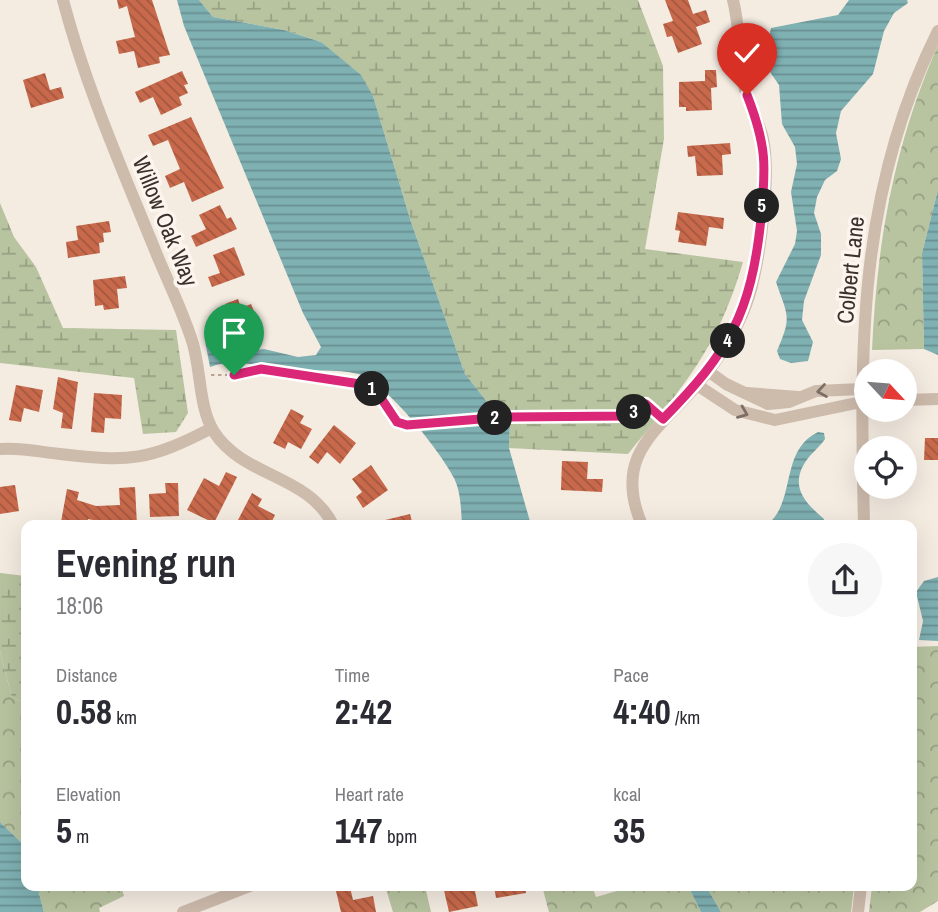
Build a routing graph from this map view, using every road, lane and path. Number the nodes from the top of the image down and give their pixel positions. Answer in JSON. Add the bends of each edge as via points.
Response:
{"nodes":[{"id":1,"x":63,"y":0,"type":"edge"},
{"id":2,"x":733,"y":0,"type":"edge"},
{"id":3,"x":938,"y":31,"type":"edge"},
{"id":4,"x":865,"y":359,"type":"edge"},
{"id":5,"x":708,"y":371,"type":"junction"},
{"id":6,"x":200,"y":374,"type":"junction"},
{"id":7,"x":697,"y":385,"type":"junction"},
{"id":8,"x":854,"y":393,"type":"edge"},
{"id":9,"x":938,"y":399,"type":"edge"},
{"id":10,"x":917,"y":400,"type":"edge"},
{"id":11,"x":854,"y":401,"type":"edge"},
{"id":12,"x":663,"y":419,"type":"junction"},
{"id":13,"x":864,"y":422,"type":"edge"},
{"id":14,"x":212,"y":428,"type":"junction"},
{"id":15,"x":0,"y":449,"type":"edge"},
{"id":16,"x":330,"y":520,"type":"edge"},
{"id":17,"x":640,"y":520,"type":"edge"},
{"id":18,"x":864,"y":520,"type":"edge"},
{"id":19,"x":237,"y":891,"type":"edge"},
{"id":20,"x":861,"y":891,"type":"edge"},
{"id":21,"x":183,"y":912,"type":"edge"},
{"id":22,"x":858,"y":912,"type":"edge"}],
"edges":[{"from":1,"to":6,"type":"street","name":"Willow Oak Way","via":[[83,73],[193,344]]},
{"from":2,"to":5,"type":"street","via":[[744,87],[761,130],[765,172],[750,290],[730,337]]},
{"from":3,"to":4,"type":"street","name":"Colbert Lane","via":[[904,109],[880,191],[866,293]]},
{"from":5,"to":7,"type":"street"},
{"from":8,"to":5,"type":"street","one_way":true,"via":[[816,391],[798,397],[746,393]]},
{"from":6,"to":12,"type":"path","via":[[234,375],[261,369],[360,384],[379,395],[397,422],[407,425],[505,417],[628,416],[646,404]]},
{"from":6,"to":14,"type":"street","name":"Willow Oak Way"},
{"from":7,"to":11,"type":"street","one_way":true,"via":[[735,410],[775,420]]},
{"from":7,"to":12,"type":"street"},
{"from":9,"to":10,"type":"street"},
{"from":12,"to":17,"type":"street","via":[[641,445],[634,465],[633,505]]},
{"from":13,"to":18,"type":"street","name":"Colbert Lane"},
{"from":14,"to":15,"type":"street","via":[[165,452],[138,458],[114,460]]},
{"from":14,"to":16,"type":"street","name":"Willow Oak Way","via":[[249,465],[275,474],[306,494]]},
{"from":19,"to":21,"type":"street"},
{"from":20,"to":22,"type":"street"}]}
